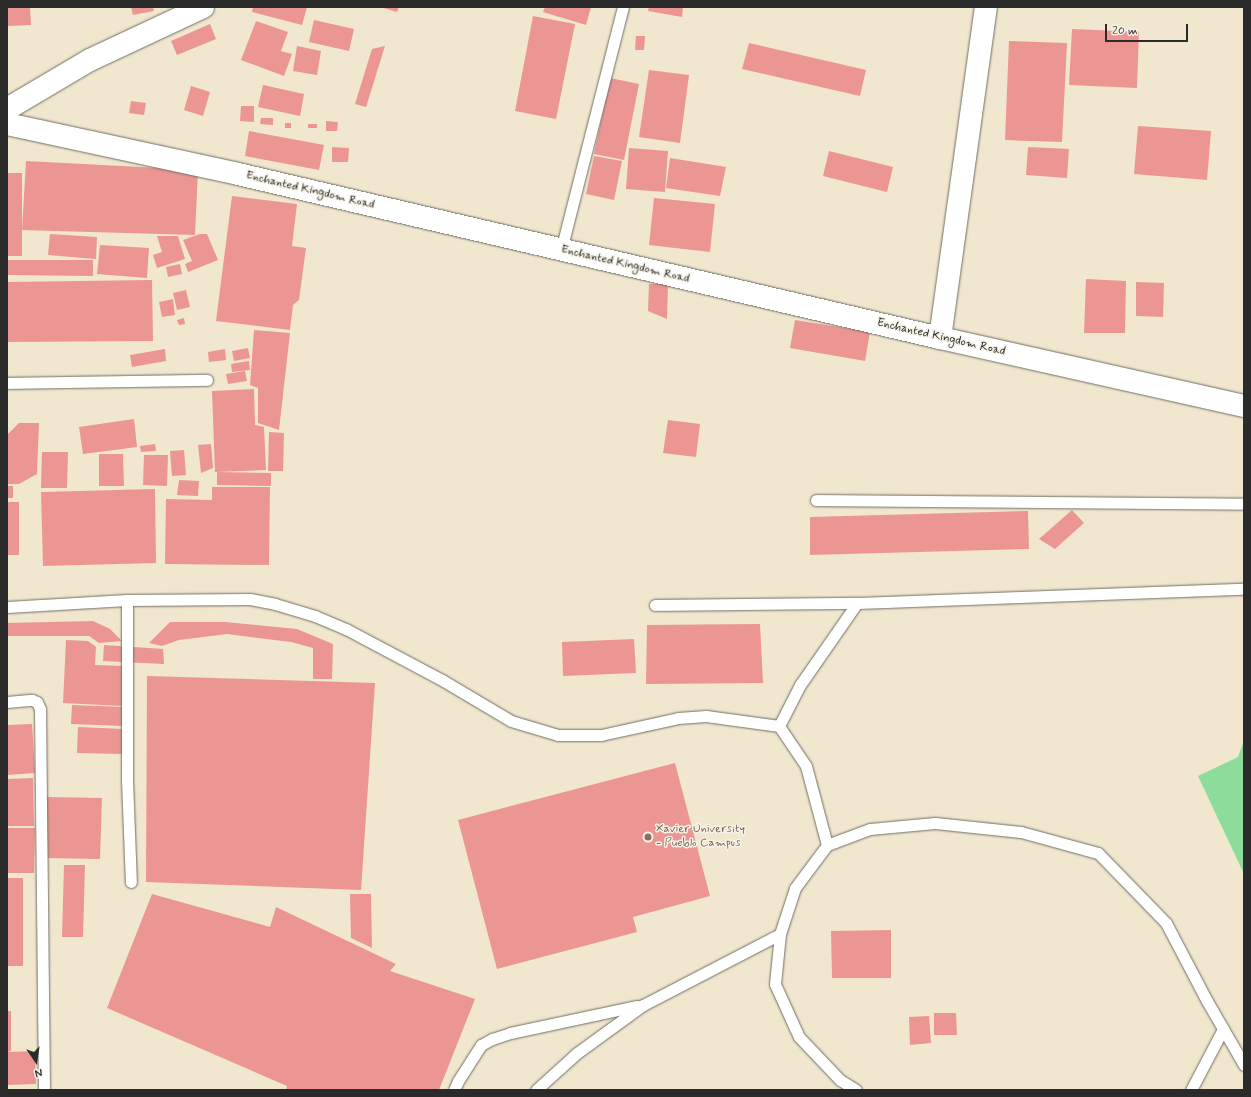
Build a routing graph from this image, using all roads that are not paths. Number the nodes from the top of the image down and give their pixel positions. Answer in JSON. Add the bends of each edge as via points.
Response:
{"nodes":[{"id":1,"x":203,"y":7,"type":"edge"},
{"id":2,"x":623,"y":7,"type":"edge"},
{"id":3,"x":986,"y":7,"type":"edge"},
{"id":4,"x":7,"y":108,"type":"edge"},
{"id":5,"x":7,"y":124,"type":"edge"},
{"id":6,"x":561,"y":250,"type":"junction"},
{"id":7,"x":940,"y":338,"type":"junction"},
{"id":8,"x":207,"y":380,"type":"dead end"},
{"id":9,"x":7,"y":383,"type":"edge"},
{"id":10,"x":1244,"y":406,"type":"edge"},
{"id":11,"x":816,"y":500,"type":"dead end"},
{"id":12,"x":1244,"y":504,"type":"edge"},
{"id":13,"x":1244,"y":589,"type":"edge"},
{"id":14,"x":127,"y":600,"type":"junction"},
{"id":15,"x":857,"y":604,"type":"junction"},
{"id":16,"x":655,"y":605,"type":"dead end"},
{"id":17,"x":7,"y":607,"type":"edge"},
{"id":18,"x":7,"y":702,"type":"edge"},
{"id":19,"x":779,"y":726,"type":"junction"},
{"id":20,"x":826,"y":845,"type":"junction"},
{"id":21,"x":131,"y":882,"type":"dead end"},
{"id":22,"x":780,"y":934,"type":"junction"},
{"id":23,"x":643,"y":1005,"type":"junction"},
{"id":24,"x":1223,"y":1029,"type":"junction"},
{"id":25,"x":1244,"y":1065,"type":"edge"},
{"id":26,"x":44,"y":1090,"type":"edge"},
{"id":27,"x":454,"y":1090,"type":"edge"},
{"id":28,"x":536,"y":1090,"type":"edge"},
{"id":29,"x":856,"y":1090,"type":"edge"},
{"id":30,"x":1191,"y":1090,"type":"edge"}],
"edges":[{"from":1,"to":4,"type":"street","via":[[90,60]]},
{"from":2,"to":6,"type":"lane"},
{"from":3,"to":7,"type":"street"},
{"from":5,"to":6,"type":"street","name":"Enchanted Kingdom Road","via":[[238,174]]},
{"from":6,"to":7,"type":"street","name":"Enchanted Kingdom Road"},
{"from":7,"to":10,"type":"street","name":"Enchanted Kingdom Road"},
{"from":8,"to":9,"type":"lane"},
{"from":11,"to":12,"type":"lane"},
{"from":13,"to":15,"type":"lane"},
{"from":14,"to":17,"type":"lane"},
{"from":14,"to":19,"type":"lane","via":[[250,599],[314,616],[346,629],[442,680],[511,721],[558,735],[601,735],[678,718],[706,716]]},
{"from":14,"to":21,"type":"lane","via":[[127,780]]},
{"from":15,"to":16,"type":"lane"},
{"from":15,"to":19,"type":"lane","via":[[800,685]]},
{"from":18,"to":26,"type":"lane","via":[[32,700],[37,702],[40,709]]},
{"from":19,"to":20,"type":"lane","via":[[806,766]]},
{"from":20,"to":22,"type":"lane","via":[[795,888]]},
{"from":20,"to":24,"type":"lane","via":[[870,830],[935,823],[1021,832],[1098,853],[1166,923]]},
{"from":22,"to":23,"type":"lane"},
{"from":22,"to":29,"type":"lane","via":[[776,984],[799,1038],[840,1080]]},
{"from":23,"to":27,"type":"lane","via":[[492,1039],[481,1045]]},
{"from":23,"to":28,"type":"lane","via":[[576,1052]]},
{"from":24,"to":25,"type":"lane"},
{"from":24,"to":30,"type":"lane"}]}
